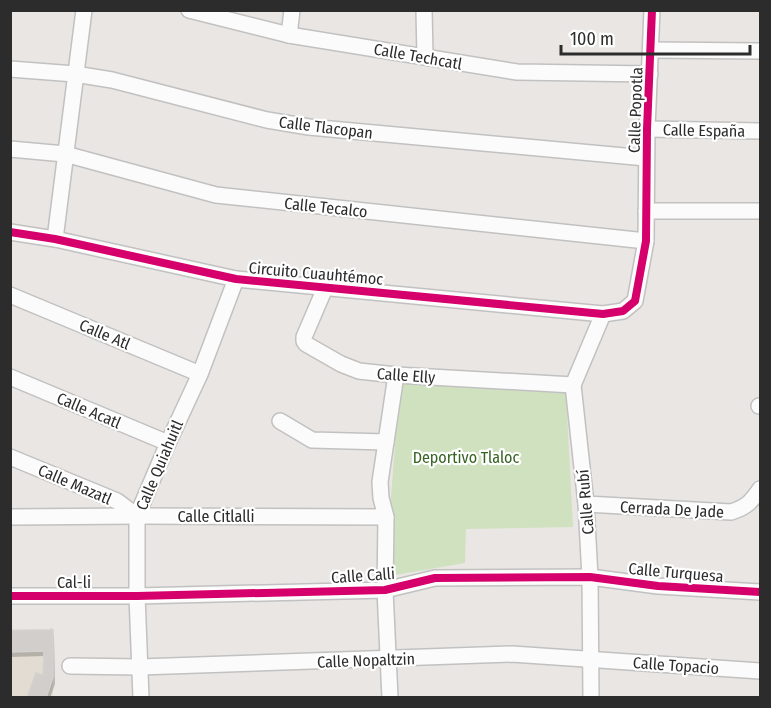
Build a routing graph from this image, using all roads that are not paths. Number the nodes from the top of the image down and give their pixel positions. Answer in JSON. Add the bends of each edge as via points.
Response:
{"nodes":[{"id":1,"x":84,"y":10,"type":"edge"},
{"id":2,"x":189,"y":10,"type":"edge"},
{"id":3,"x":291,"y":10,"type":"edge"},
{"id":4,"x":424,"y":10,"type":"edge"},
{"id":5,"x":652,"y":10,"type":"edge"},
{"id":6,"x":289,"y":34,"type":"junction"},
{"id":7,"x":651,"y":50,"type":"junction"},
{"id":8,"x":760,"y":51,"type":"edge"},
{"id":9,"x":425,"y":56,"type":"junction"},
{"id":10,"x":10,"y":69,"type":"edge"},
{"id":11,"x":75,"y":74,"type":"junction"},
{"id":12,"x":650,"y":74,"type":"junction"},
{"id":13,"x":647,"y":129,"type":"junction"},
{"id":14,"x":760,"y":130,"type":"edge"},
{"id":15,"x":10,"y":149,"type":"edge"},
{"id":16,"x":65,"y":154,"type":"junction"},
{"id":17,"x":646,"y":158,"type":"junction"},
{"id":18,"x":646,"y":211,"type":"junction"},
{"id":19,"x":760,"y":211,"type":"edge"},
{"id":20,"x":10,"y":232,"type":"edge"},
{"id":21,"x":55,"y":239,"type":"junction"},
{"id":22,"x":646,"y":241,"type":"junction"},
{"id":23,"x":236,"y":279,"type":"junction"},
{"id":24,"x":325,"y":288,"type":"junction"},
{"id":25,"x":10,"y":295,"type":"edge"},
{"id":26,"x":623,"y":311,"type":"joint"},
{"id":27,"x":603,"y":314,"type":"junction"},
{"id":28,"x":200,"y":374,"type":"junction"},
{"id":29,"x":396,"y":375,"type":"junction"},
{"id":30,"x":10,"y":377,"type":"edge"},
{"id":31,"x":573,"y":385,"type":"junction"},
{"id":32,"x":280,"y":421,"type":"dead end"},
{"id":33,"x":386,"y":442,"type":"junction"},
{"id":34,"x":168,"y":443,"type":"junction"},
{"id":35,"x":10,"y":457,"type":"edge"},
{"id":36,"x":758,"y":498,"type":"edge"},
{"id":37,"x":586,"y":504,"type":"junction"},
{"id":38,"x":137,"y":516,"type":"junction"},
{"id":39,"x":10,"y":517,"type":"edge"},
{"id":40,"x":386,"y":517,"type":"junction"},
{"id":41,"x":590,"y":577,"type":"junction"},
{"id":42,"x":386,"y":590,"type":"junction"},
{"id":43,"x":760,"y":592,"type":"edge"},
{"id":44,"x":10,"y":596,"type":"edge"},
{"id":45,"x":137,"y":596,"type":"junction"},
{"id":46,"x":389,"y":659,"type":"junction"},
{"id":47,"x":591,"y":659,"type":"junction"},
{"id":48,"x":70,"y":666,"type":"dead end"},
{"id":49,"x":140,"y":667,"type":"junction"},
{"id":50,"x":760,"y":671,"type":"edge"},
{"id":51,"x":141,"y":698,"type":"edge"},
{"id":52,"x":390,"y":698,"type":"edge"},
{"id":53,"x":591,"y":698,"type":"edge"}],
"edges":[{"from":1,"to":11,"type":"street"},
{"from":2,"to":6,"type":"street","name":"Calle Techcatl"},
{"from":3,"to":6,"type":"street"},
{"from":4,"to":9,"type":"street"},
{"from":5,"to":7,"type":"street","name":"Calle Popotla"},
{"from":6,"to":9,"type":"street","name":"Calle Techcatl"},
{"from":7,"to":8,"type":"street"},
{"from":7,"to":12,"type":"street","name":"Calle Popotla"},
{"from":9,"to":12,"type":"street","name":"Calle Techcatl","via":[[517,72]]},
{"from":10,"to":11,"type":"street","name":"Calle Tlacopan"},
{"from":11,"to":16,"type":"street"},
{"from":11,"to":17,"type":"street","name":"Calle Tlacopan","via":[[309,127]]},
{"from":12,"to":13,"type":"street","name":"Calle Popotla"},
{"from":13,"to":14,"type":"street","name":"Calle España"},
{"from":13,"to":17,"type":"street","name":"Calle Popotla"},
{"from":15,"to":16,"type":"street","name":"Calle Tecalco"},
{"from":16,"to":21,"type":"street"},
{"from":16,"to":22,"type":"street","name":"Calle Tecalco","via":[[216,195]]},
{"from":17,"to":18,"type":"street","name":"Calle Popotla"},
{"from":18,"to":19,"type":"street"},
{"from":18,"to":22,"type":"street","name":"Calle Popotla"},
{"from":20,"to":21,"type":"street","name":"Circuito Cuauhtémoc"},
{"from":21,"to":23,"type":"street","name":"Circuito Cuauhtémoc"},
{"from":22,"to":26,"type":"street","name":"Calle Popotla","via":[[635,301]]},
{"from":23,"to":24,"type":"street","name":"Circuito Cuauhtémoc"},
{"from":23,"to":28,"type":"street","name":"Calle Quiahuitl"},
{"from":24,"to":27,"type":"street","name":"Circuito Cuauhtémoc"},
{"from":24,"to":29,"type":"street","name":"Calle Elly","via":[[304,337],[306,344],[359,371]]},
{"from":25,"to":28,"type":"street","name":"Calle Atl"},
{"from":26,"to":27,"type":"street","name":"Circuito Cuauhtémoc"},
{"from":27,"to":31,"type":"street","name":"Calle Rubí"},
{"from":28,"to":34,"type":"street","name":"Calle Quiahuitl"},
{"from":29,"to":31,"type":"street","name":"Calle Elly"},
{"from":29,"to":33,"type":"street"},
{"from":30,"to":34,"type":"street","name":"Calle Acatl"},
{"from":31,"to":37,"type":"street","name":"Calle Rubí"},
{"from":32,"to":33,"type":"street","via":[[312,441]]},
{"from":33,"to":40,"type":"street","via":[[380,482]]},
{"from":34,"to":38,"type":"street","name":"Calle Quiahuitl"},
{"from":35,"to":38,"type":"street","name":"Calle Mazatl","via":[[117,501]]},
{"from":36,"to":37,"type":"street","name":"Cerrada De Jade","via":[[731,512]]},
{"from":37,"to":41,"type":"street","name":"Calle Rubí"},
{"from":38,"to":39,"type":"street","name":"Calle Citlalli"},
{"from":38,"to":40,"type":"street","name":"Calle Citlalli"},
{"from":38,"to":45,"type":"street","name":"Calle Quiahuitl"},
{"from":40,"to":42,"type":"street"},
{"from":41,"to":42,"type":"street","name":"Calle Calli","via":[[435,578]]},
{"from":41,"to":43,"type":"street","name":"Calle Turquesa"},
{"from":41,"to":47,"type":"street","name":"Calle Rubí"},
{"from":42,"to":45,"type":"street","name":"Calle Calli"},
{"from":42,"to":46,"type":"street"},
{"from":44,"to":45,"type":"street","name":"Cal-li"},
{"from":45,"to":49,"type":"street","name":"Calle Quiahuitl"},
{"from":46,"to":47,"type":"street","name":"Calle Nopaltzin","via":[[512,654]]},
{"from":46,"to":49,"type":"street","name":"Calle Nopaltzin"},
{"from":46,"to":52,"type":"street"},
{"from":47,"to":50,"type":"street","name":"Calle Topacio"},
{"from":47,"to":53,"type":"street","name":"Calle Rubí"},
{"from":48,"to":49,"type":"street","name":"Calle Nopaltzin"},
{"from":49,"to":51,"type":"street","name":"Calle Quiahuitl"}]}
